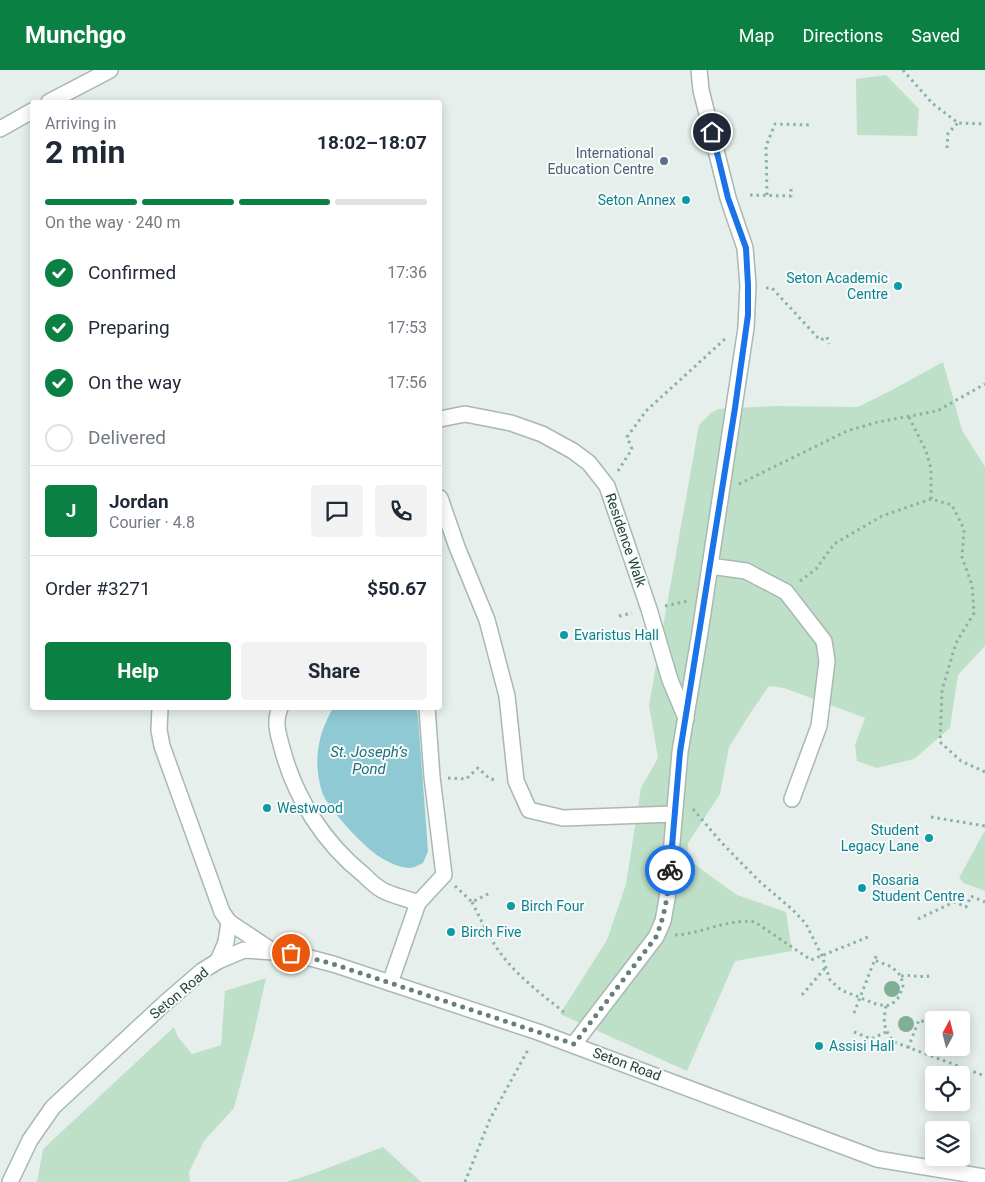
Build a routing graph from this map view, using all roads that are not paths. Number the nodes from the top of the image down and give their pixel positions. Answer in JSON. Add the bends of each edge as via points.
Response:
{"nodes":[{"id":1,"x":110,"y":70,"type":"edge"},
{"id":2,"x":698,"y":70,"type":"edge"},
{"id":3,"x":53,"y":100,"type":"edge"},
{"id":4,"x":30,"y":112,"type":"edge"},
{"id":5,"x":0,"y":129,"type":"edge"},
{"id":6,"x":442,"y":419,"type":"edge"},
{"id":7,"x":442,"y":504,"type":"edge"},
{"id":8,"x":710,"y":566,"type":"junction"},
{"id":9,"x":160,"y":710,"type":"edge"},
{"id":10,"x":279,"y":710,"type":"edge"},
{"id":11,"x":427,"y":710,"type":"edge"},
{"id":12,"x":686,"y":718,"type":"junction"},
{"id":13,"x":792,"y":799,"type":"dead end"},
{"id":14,"x":674,"y":814,"type":"junction"},
{"id":15,"x":418,"y":902,"type":"junction"},
{"id":16,"x":229,"y":922,"type":"junction"},
{"id":17,"x":272,"y":951,"type":"junction"},
{"id":18,"x":218,"y":961,"type":"junction"},
{"id":19,"x":390,"y":983,"type":"junction"},
{"id":20,"x":574,"y":1044,"type":"junction"},
{"id":21,"x":985,"y":1177,"type":"edge"},
{"id":22,"x":10,"y":1182,"type":"edge"}],
"edges":[{"from":1,"to":3,"type":"street"},
{"from":2,"to":8,"type":"street","via":[[728,198],[746,248],[748,285],[745,336]]},
{"from":4,"to":5,"type":"street"},
{"from":6,"to":12,"type":"street","name":"Residence Walk","via":[[465,414],[511,423],[542,434],[589,463],[608,486],[650,609],[670,680]]},
{"from":7,"to":14,"type":"street","via":[[487,620],[507,696],[516,781],[530,810],[564,818]]},
{"from":8,"to":12,"type":"street"},
{"from":8,"to":13,"type":"street","via":[[746,571],[786,592],[824,641],[827,661],[819,726]]},
{"from":9,"to":16,"type":"street","via":[[162,746],[222,912]]},
{"from":10,"to":15,"type":"street","via":[[276,717],[278,732],[293,783],[326,837],[352,866],[382,890]]},
{"from":11,"to":15,"type":"street","via":[[444,875]]},
{"from":12,"to":14,"type":"street"},
{"from":14,"to":20,"type":"street","via":[[663,921],[656,937]]},
{"from":15,"to":19,"type":"street"},
{"from":16,"to":17,"type":"street"},
{"from":16,"to":18,"type":"street","via":[[226,942]]},
{"from":17,"to":18,"type":"street","name":"Seton Road","via":[[244,950]]},
{"from":17,"to":19,"type":"street","name":"Seton Road","via":[[333,964]]},
{"from":18,"to":22,"type":"street","name":"Seton Road","via":[[165,1003],[53,1107],[30,1140]]},
{"from":19,"to":20,"type":"street","name":"Seton Road"},
{"from":20,"to":21,"type":"street","name":"Seton Road","via":[[877,1159]]}]}
